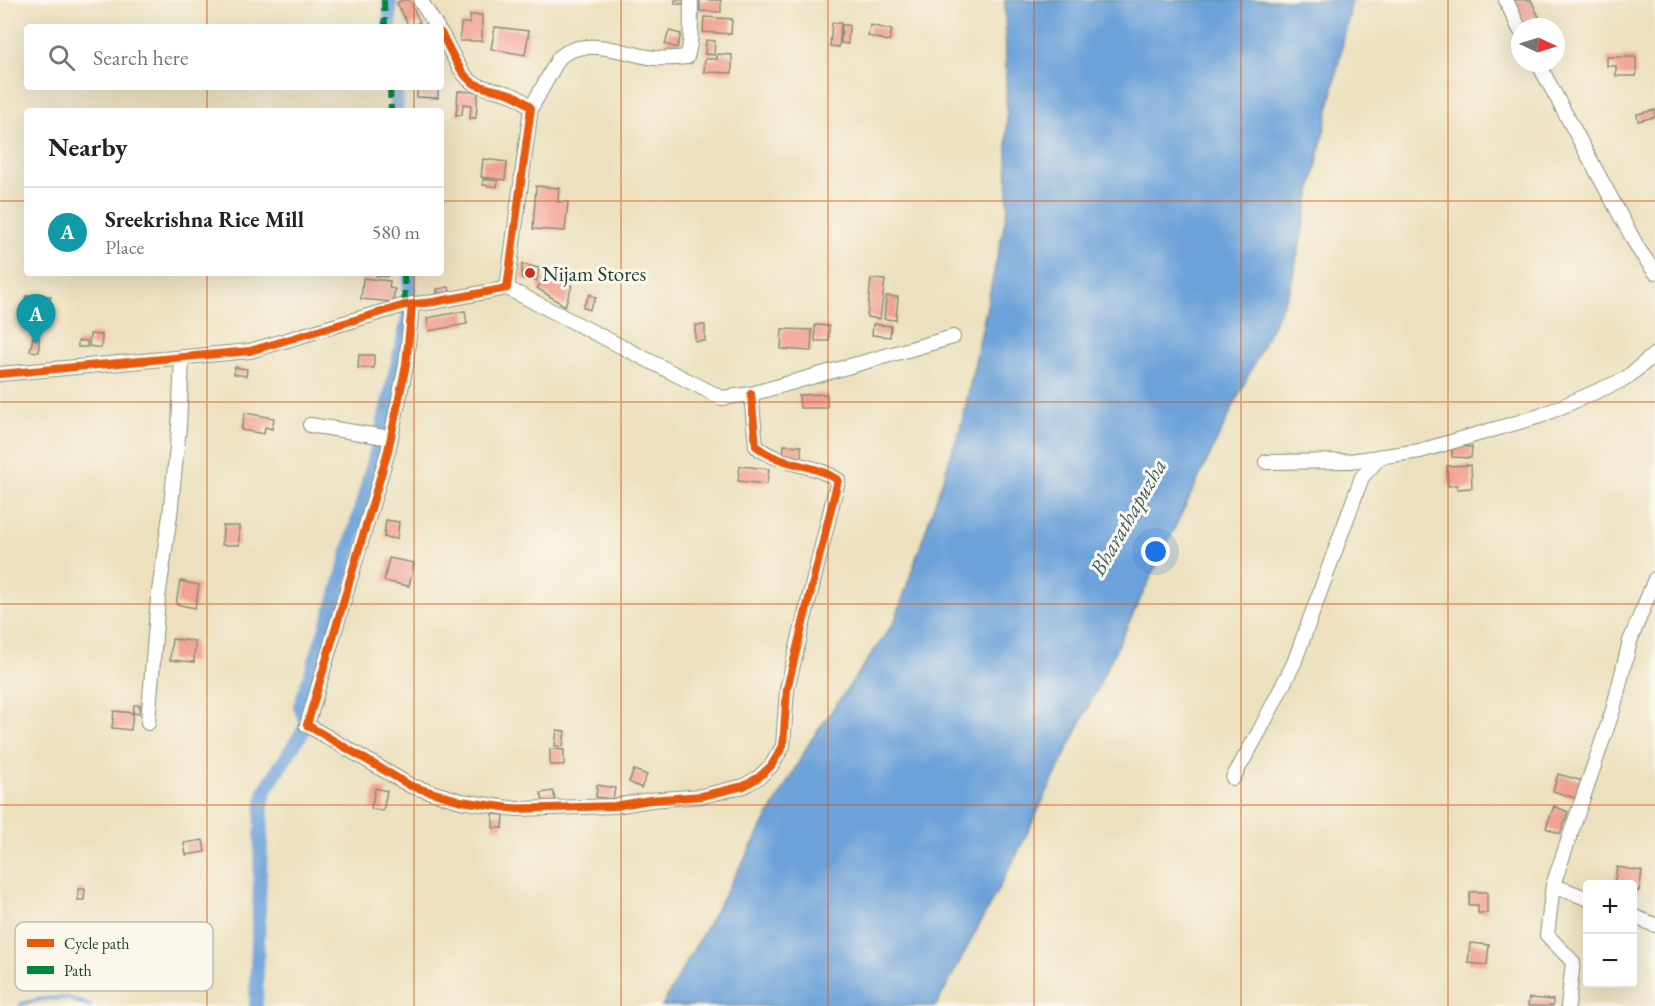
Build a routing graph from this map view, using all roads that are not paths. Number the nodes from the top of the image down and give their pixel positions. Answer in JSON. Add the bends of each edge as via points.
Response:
{"nodes":[{"id":1,"x":420,"y":0,"type":"edge"},
{"id":2,"x":691,"y":0,"type":"edge"},
{"id":3,"x":1506,"y":0,"type":"edge"},
{"id":4,"x":1514,"y":18,"type":"edge"},
{"id":5,"x":435,"y":24,"type":"edge"},
{"id":6,"x":444,"y":39,"type":"edge"},
{"id":7,"x":1543,"y":72,"type":"edge"},
{"id":8,"x":531,"y":108,"type":"junction"},
{"id":9,"x":1655,"y":272,"type":"edge"},
{"id":10,"x":507,"y":288,"type":"junction"},
{"id":11,"x":412,"y":305,"type":"junction"},
{"id":12,"x":953,"y":338,"type":"dead end"},
{"id":13,"x":1655,"y":354,"type":"edge"},
{"id":14,"x":182,"y":357,"type":"junction"},
{"id":15,"x":0,"y":374,"type":"edge"},
{"id":16,"x":751,"y":394,"type":"junction"},
{"id":17,"x":310,"y":425,"type":"dead end"},
{"id":18,"x":391,"y":438,"type":"junction"},
{"id":19,"x":1381,"y":456,"type":"junction"},
{"id":20,"x":1266,"y":462,"type":"dead end"},
{"id":21,"x":1655,"y":579,"type":"edge"},
{"id":22,"x":148,"y":723,"type":"dead end"},
{"id":23,"x":1233,"y":778,"type":"dead end"},
{"id":24,"x":1553,"y":885,"type":"junction"},
{"id":25,"x":1583,"y":897,"type":"edge"},
{"id":26,"x":1637,"y":918,"type":"edge"},
{"id":27,"x":1655,"y":925,"type":"edge"},
{"id":28,"x":1568,"y":1006,"type":"edge"}],
"edges":[{"from":1,"to":5,"type":"street"},
{"from":2,"to":8,"type":"street","via":[[692,40],[687,57],[655,58],[577,47],[559,58]]},
{"from":3,"to":4,"type":"street"},
{"from":6,"to":8,"type":"street","via":[[459,67],[474,83],[509,92]]},
{"from":7,"to":9,"type":"street"},
{"from":8,"to":10,"type":"street"},
{"from":10,"to":11,"type":"street"},
{"from":10,"to":16,"type":"street","via":[[722,398]]},
{"from":11,"to":14,"type":"street","via":[[250,351]]},
{"from":11,"to":18,"type":"street","via":[[406,365]]},
{"from":12,"to":16,"type":"street"},
{"from":13,"to":19,"type":"street","via":[[1625,379],[1540,416],[1420,451]]},
{"from":14,"to":15,"type":"street"},
{"from":14,"to":22,"type":"street","via":[[177,449],[158,598]]},
{"from":16,"to":18,"type":"street","via":[[756,446],[768,456],[828,473],[838,480],[787,689],[783,746],[759,777],[744,786],[702,796],[615,806],[517,809],[461,801],[411,786],[307,725]]},
{"from":17,"to":18,"type":"street"},
{"from":19,"to":20,"type":"street","via":[[1350,461]]},
{"from":19,"to":23,"type":"street","via":[[1362,477],[1294,663]]},
{"from":21,"to":24,"type":"street","via":[[1630,641],[1613,710]]},
{"from":24,"to":25,"type":"street"},
{"from":24,"to":28,"type":"street","via":[[1547,935],[1573,962]]},
{"from":26,"to":27,"type":"street"}]}
